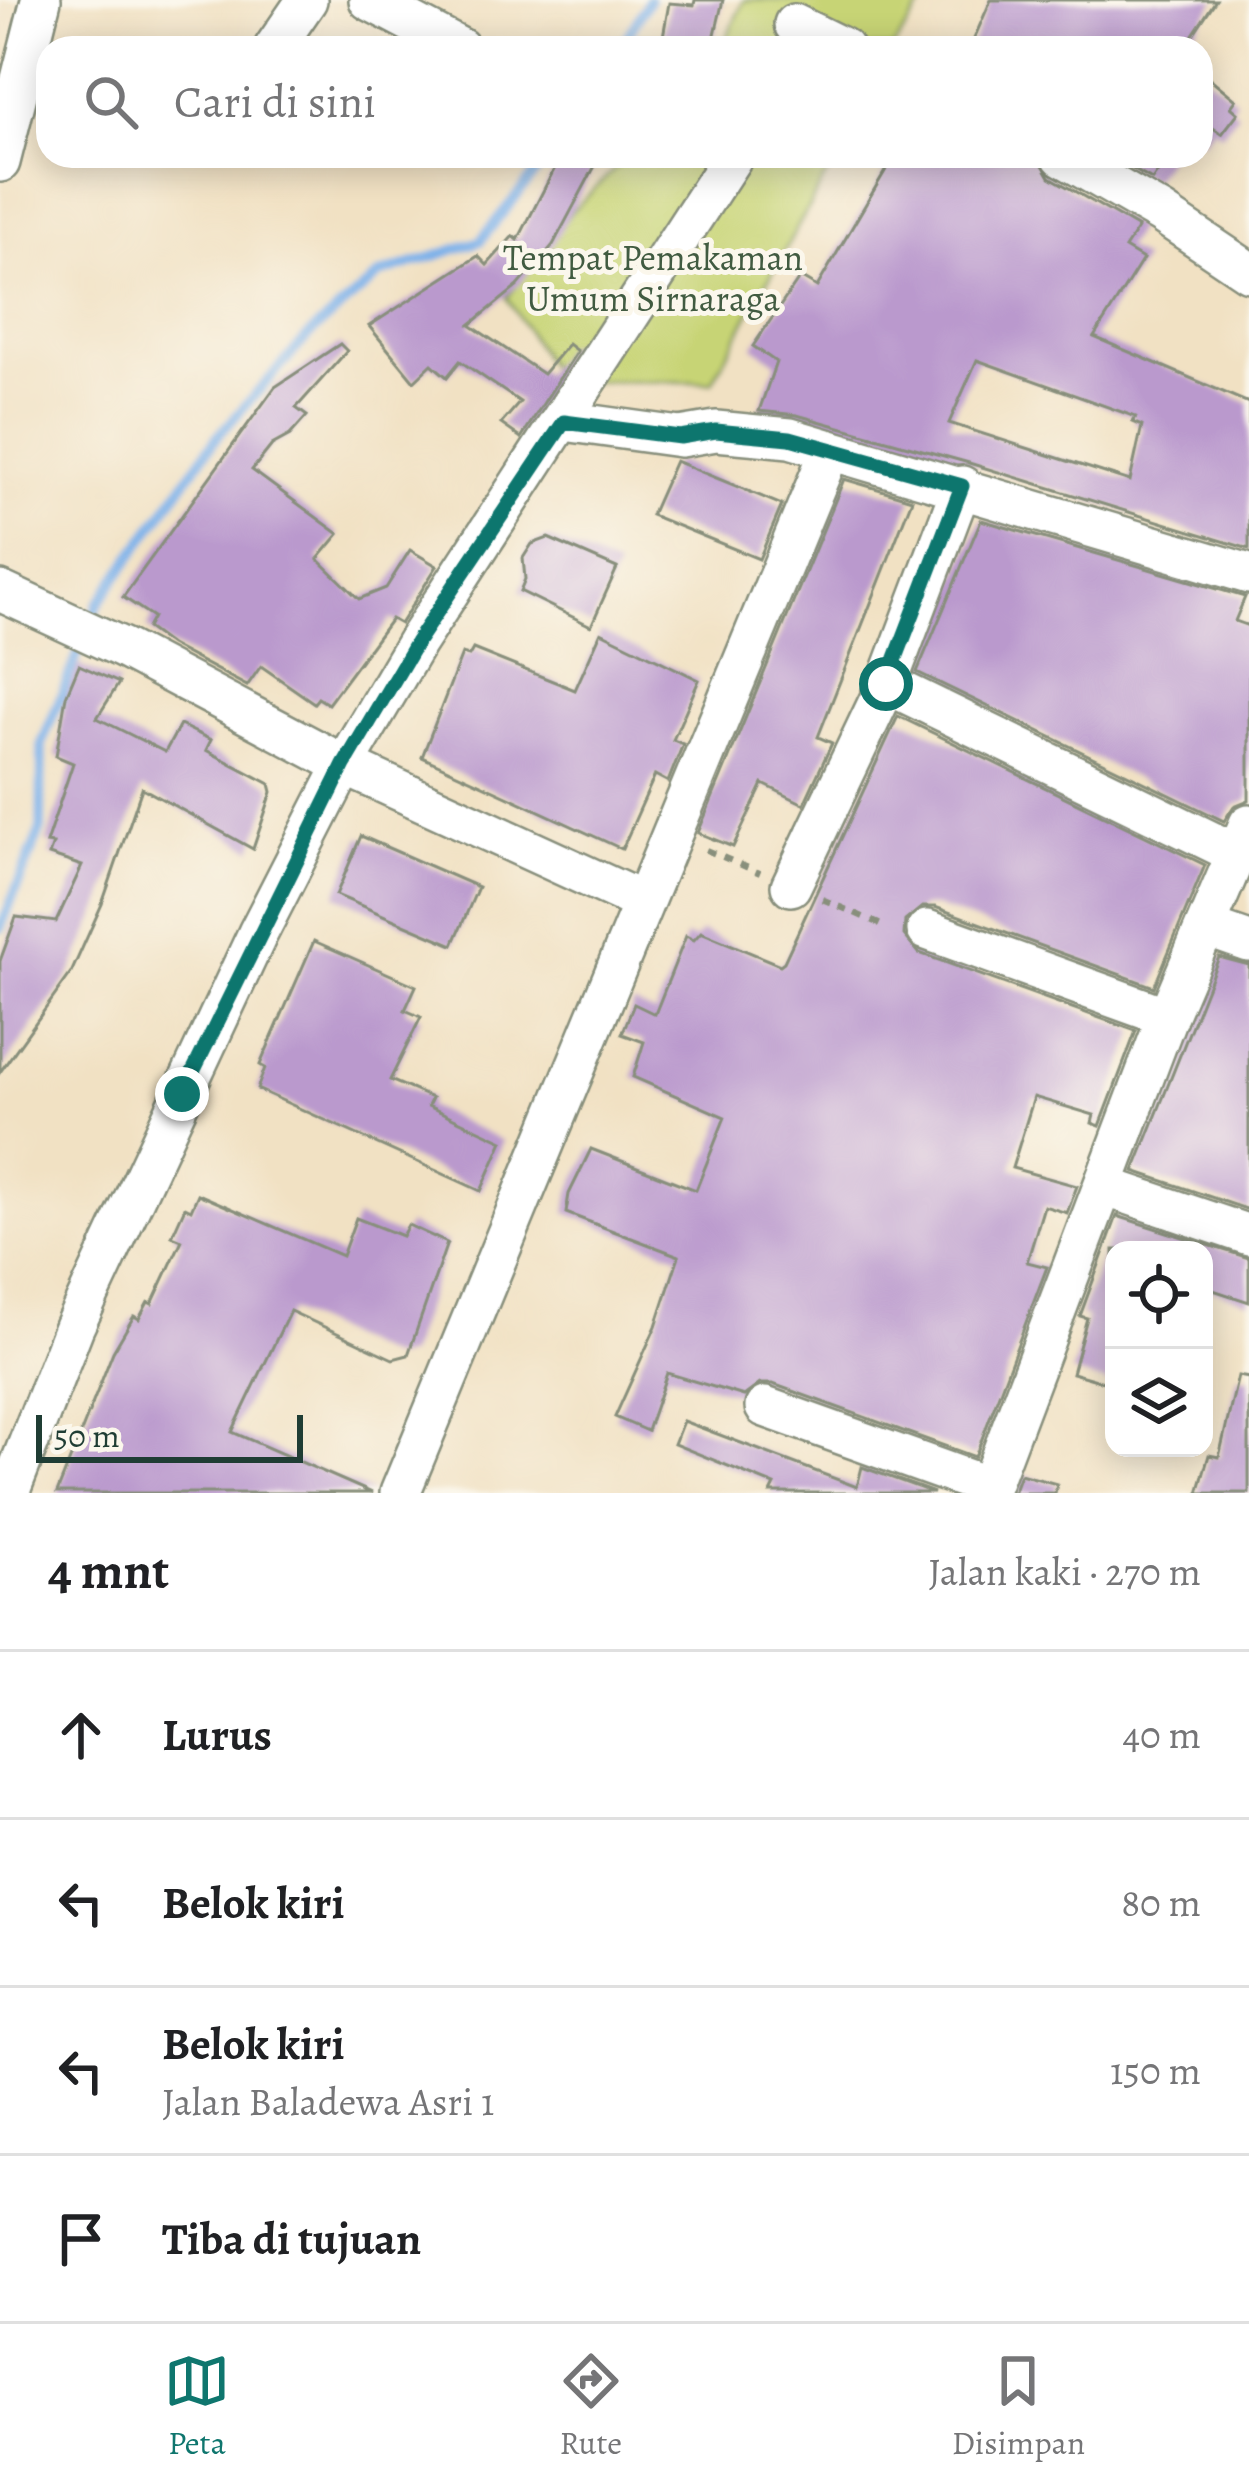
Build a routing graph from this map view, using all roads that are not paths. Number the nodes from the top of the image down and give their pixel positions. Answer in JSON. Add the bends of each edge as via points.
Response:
{"nodes":[{"id":1,"x":40,"y":0,"type":"edge"},
{"id":2,"x":307,"y":0,"type":"edge"},
{"id":3,"x":369,"y":0,"type":"edge"},
{"id":4,"x":282,"y":36,"type":"edge"},
{"id":5,"x":437,"y":36,"type":"edge"},
{"id":6,"x":15,"y":44,"type":"edge"},
{"id":7,"x":34,"y":92,"type":"edge"},
{"id":8,"x":0,"y":162,"type":"edge"},
{"id":9,"x":718,"y":168,"type":"edge"},
{"id":10,"x":1081,"y":168,"type":"edge"},
{"id":11,"x":1249,"y":272,"type":"edge"},
{"id":12,"x":564,"y":422,"type":"junction"},
{"id":13,"x":823,"y":468,"type":"dead end"},
{"id":14,"x":962,"y":486,"type":"junction"},
{"id":15,"x":1249,"y":574,"type":"edge"},
{"id":16,"x":0,"y":591,"type":"edge"},
{"id":17,"x":886,"y":684,"type":"junction"},
{"id":18,"x":344,"y":765,"type":"junction"},
{"id":19,"x":1243,"y":839,"type":"edge"},
{"id":20,"x":790,"y":886,"type":"dead end"},
{"id":21,"x":643,"y":902,"type":"junction"},
{"id":22,"x":1206,"y":927,"type":"junction"},
{"id":23,"x":927,"y":930,"type":"dead end"},
{"id":24,"x":1249,"y":942,"type":"edge"},
{"id":25,"x":1167,"y":1017,"type":"junction"},
{"id":26,"x":1104,"y":1186,"type":"junction"},
{"id":27,"x":1249,"y":1235,"type":"edge"},
{"id":28,"x":765,"y":1407,"type":"dead end"},
{"id":29,"x":988,"y":1490,"type":"edge"},
{"id":30,"x":9,"y":1493,"type":"edge"},
{"id":31,"x":400,"y":1493,"type":"edge"}],
"edges":[{"from":1,"to":6,"type":"street"},
{"from":2,"to":4,"type":"street"},
{"from":3,"to":5,"type":"street"},
{"from":6,"to":7,"type":"street"},
{"from":7,"to":8,"type":"street"},
{"from":9,"to":12,"type":"street"},
{"from":10,"to":11,"type":"street"},
{"from":12,"to":14,"type":"street","via":[[680,437],[716,431],[790,438]]},
{"from":12,"to":18,"type":"street"},
{"from":13,"to":21,"type":"street"},
{"from":14,"to":15,"type":"street"},
{"from":14,"to":17,"type":"street"},
{"from":16,"to":18,"type":"street"},
{"from":17,"to":19,"type":"street"},
{"from":17,"to":20,"type":"street"},
{"from":18,"to":21,"type":"street"},
{"from":18,"to":30,"type":"street","via":[[74,1327]]},
{"from":19,"to":22,"type":"street"},
{"from":21,"to":31,"type":"street"},
{"from":22,"to":24,"type":"street"},
{"from":22,"to":25,"type":"street"},
{"from":23,"to":25,"type":"street"},
{"from":25,"to":26,"type":"street"},
{"from":26,"to":27,"type":"street"},
{"from":26,"to":29,"type":"street"},
{"from":28,"to":29,"type":"street"}]}
